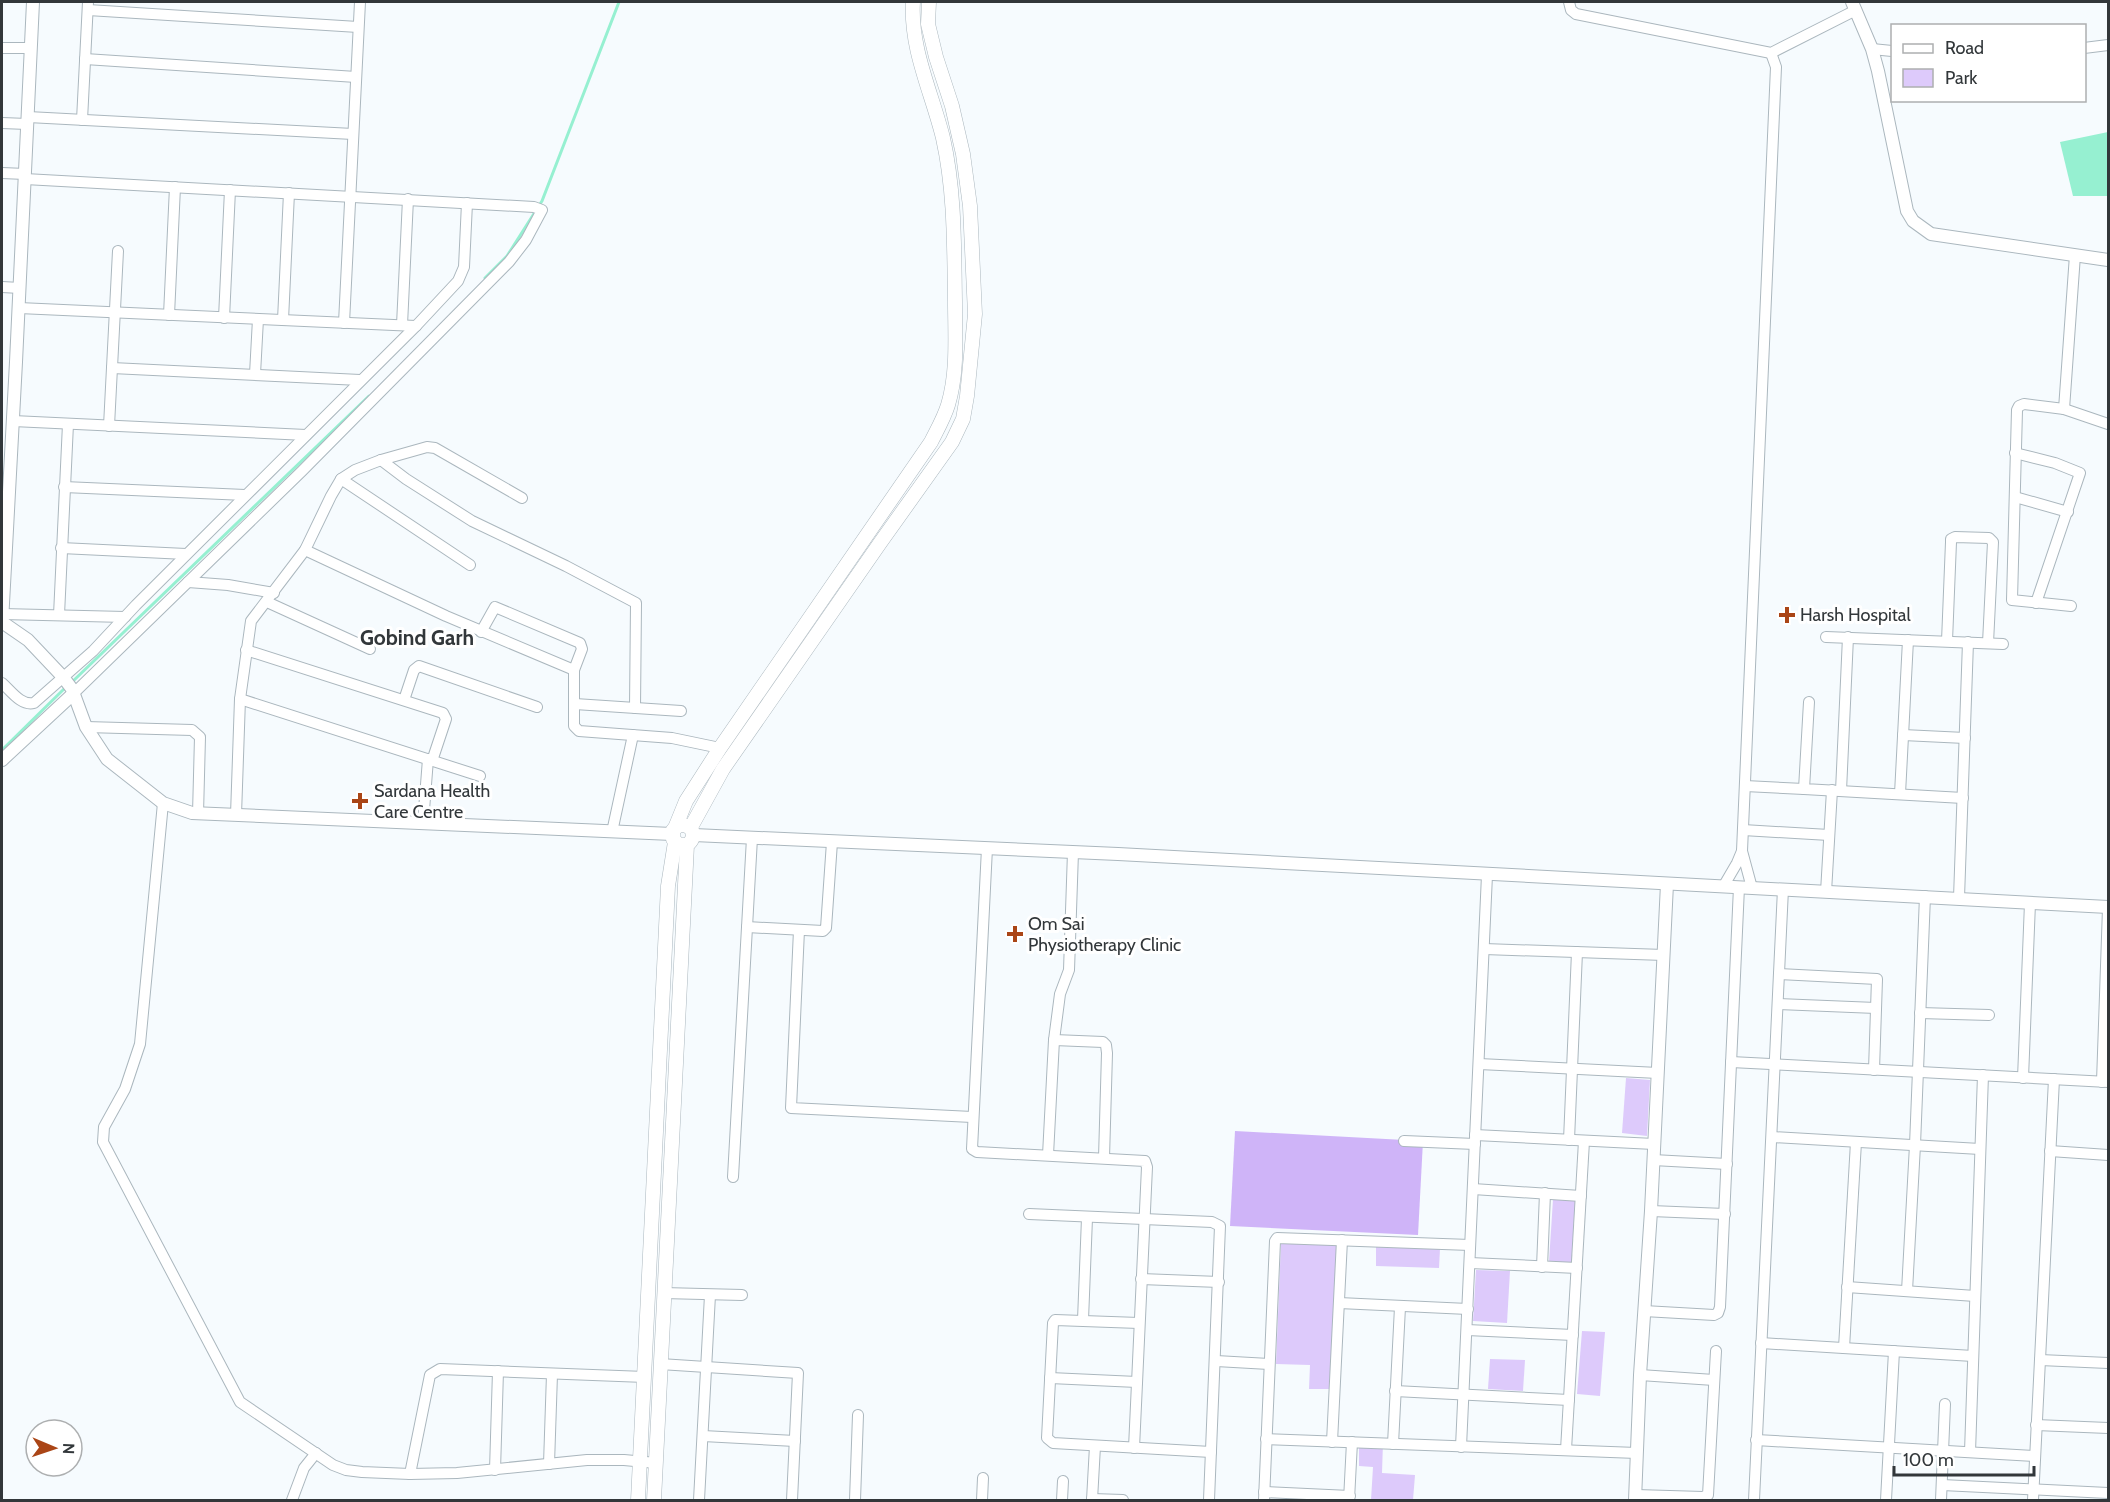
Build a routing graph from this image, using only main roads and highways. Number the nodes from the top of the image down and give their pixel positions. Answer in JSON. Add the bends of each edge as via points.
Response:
{"nodes":[{"id":1,"x":913,"y":2,"type":"edge"},
{"id":2,"x":929,"y":2,"type":"edge"},
{"id":3,"x":682,"y":835,"type":"junction"},
{"id":4,"x":638,"y":1500,"type":"edge"},
{"id":5,"x":654,"y":1500,"type":"edge"}],
"edges":[{"from":1,"to":3,"type":"main road","via":[[917,51],[942,135],[952,195],[955,350],[948,406],[926,450],[686,801]]},
{"from":2,"to":3,"type":"main road","via":[[928,24],[952,106],[970,206],[975,314],[963,419],[952,442],[723,769]]},
{"from":3,"to":4,"type":"main road","via":[[668,886]]},
{"from":3,"to":5,"type":"main road"}]}
